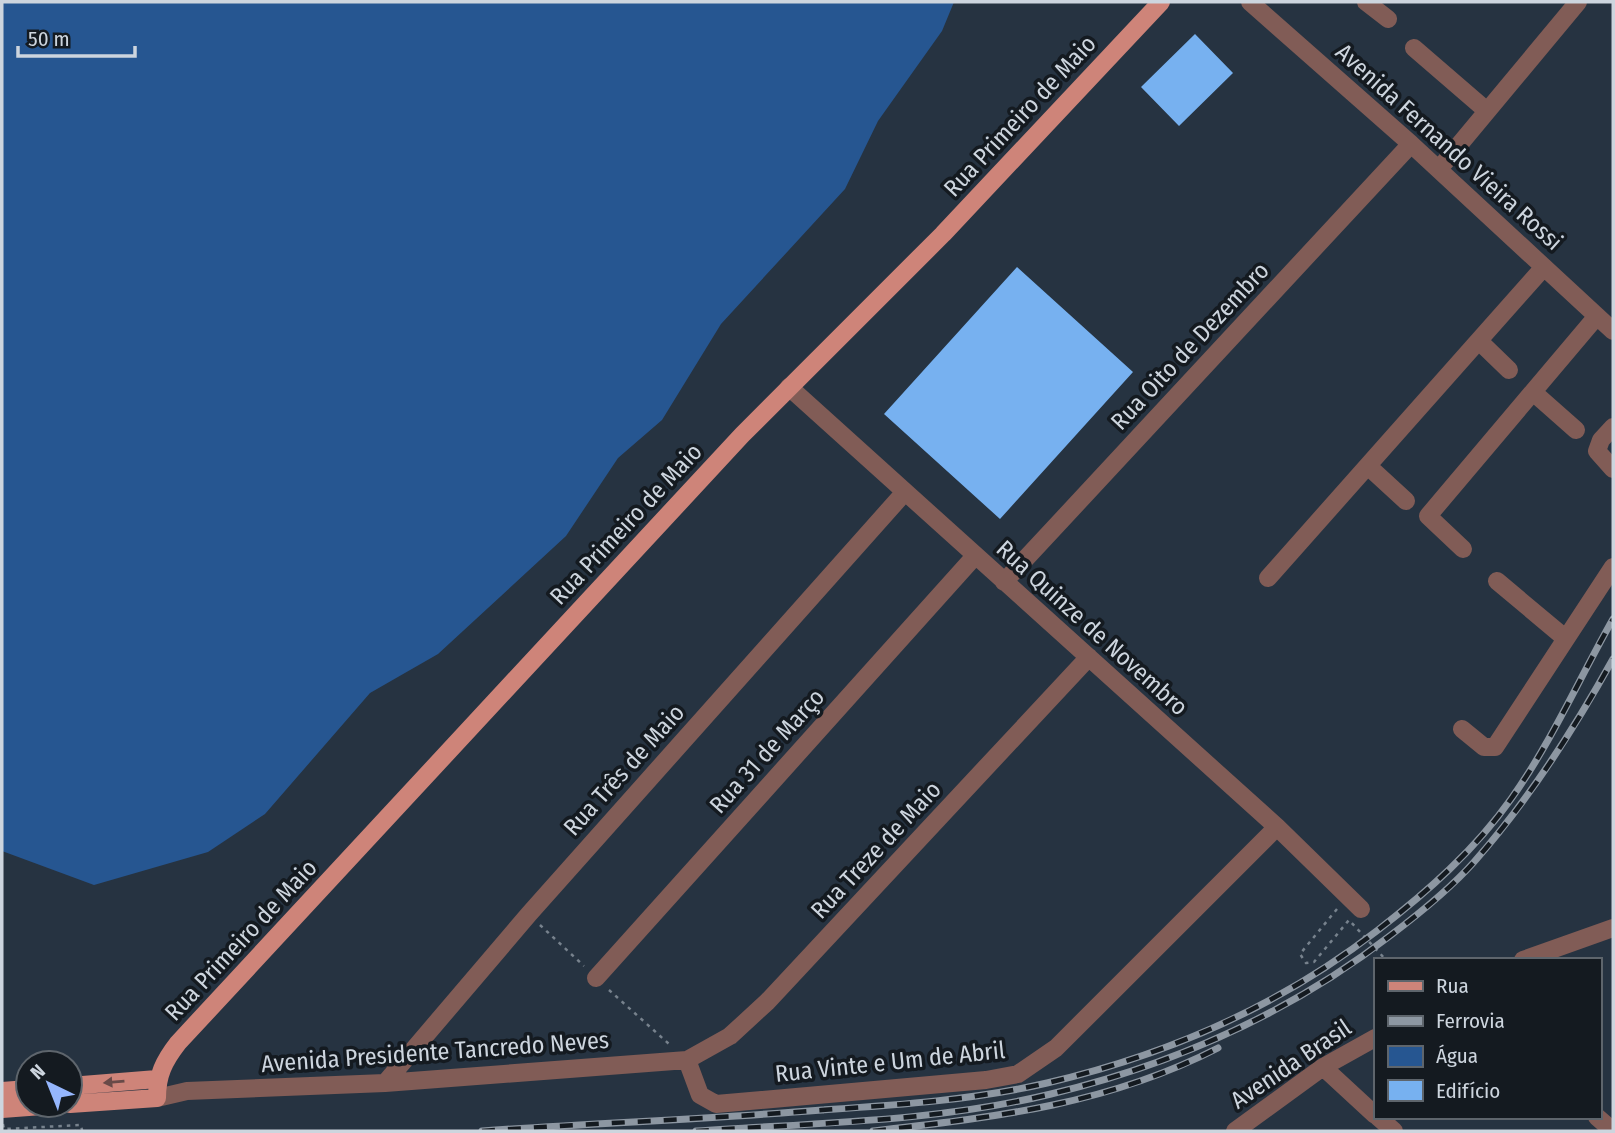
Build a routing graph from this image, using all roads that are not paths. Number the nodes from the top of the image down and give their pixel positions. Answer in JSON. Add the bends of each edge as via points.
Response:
{"nodes":[{"id":1,"x":1161,"y":2,"type":"edge"},
{"id":2,"x":1366,"y":2,"type":"edge"},
{"id":3,"x":1578,"y":2,"type":"edge"},
{"id":4,"x":1259,"y":5,"type":"edge"},
{"id":5,"x":1388,"y":19,"type":"dead end"},
{"id":6,"x":1414,"y":48,"type":"dead end"},
{"id":7,"x":1487,"y":111,"type":"junction"},
{"id":8,"x":1411,"y":144,"type":"junction"},
{"id":9,"x":1438,"y":169,"type":"junction"},
{"id":10,"x":1544,"y":267,"type":"junction"},
{"id":11,"x":1597,"y":316,"type":"junction"},
{"id":12,"x":1613,"y":331,"type":"edge"},
{"id":13,"x":1479,"y":341,"type":"junction"},
{"id":14,"x":1509,"y":370,"type":"dead end"},
{"id":15,"x":789,"y":387,"type":"junction"},
{"id":16,"x":1533,"y":392,"type":"junction"},
{"id":17,"x":1613,"y":427,"type":"edge"},
{"id":18,"x":1576,"y":430,"type":"dead end"},
{"id":19,"x":1369,"y":467,"type":"junction"},
{"id":20,"x":1613,"y":468,"type":"edge"},
{"id":21,"x":904,"y":493,"type":"junction"},
{"id":22,"x":1406,"y":501,"type":"dead end"},
{"id":23,"x":1463,"y":549,"type":"dead end"},
{"id":24,"x":975,"y":556,"type":"junction"},
{"id":25,"x":1613,"y":567,"type":"edge"},
{"id":26,"x":1268,"y":578,"type":"dead end"},
{"id":27,"x":1497,"y":581,"type":"dead end"},
{"id":28,"x":1004,"y":582,"type":"junction"},
{"id":29,"x":1565,"y":638,"type":"junction"},
{"id":30,"x":1088,"y":657,"type":"junction"},
{"id":31,"x":1462,"y":729,"type":"dead end"},
{"id":32,"x":1277,"y":827,"type":"junction"},
{"id":33,"x":1361,"y":909,"type":"dead end"},
{"id":34,"x":1613,"y":928,"type":"edge"},
{"id":35,"x":1529,"y":958,"type":"edge"},
{"id":36,"x":596,"y":978,"type":"dead end"},
{"id":37,"x":1374,"y":1039,"type":"edge"},
{"id":38,"x":687,"y":1060,"type":"junction"},
{"id":39,"x":1323,"y":1068,"type":"junction"},
{"id":40,"x":157,"y":1079,"type":"junction"},
{"id":41,"x":385,"y":1083,"type":"junction"},
{"id":42,"x":84,"y":1085,"type":"edge"},
{"id":43,"x":187,"y":1091,"type":"junction"},
{"id":44,"x":157,"y":1098,"type":"junction"},
{"id":45,"x":84,"y":1103,"type":"edge"},
{"id":46,"x":1374,"y":1113,"type":"edge"},
{"id":47,"x":1380,"y":1119,"type":"edge"},
{"id":48,"x":1599,"y":1119,"type":"edge"},
{"id":49,"x":1235,"y":1131,"type":"edge"},
{"id":50,"x":1394,"y":1131,"type":"edge"},
{"id":51,"x":1613,"y":1131,"type":"edge"}],
"edges":[{"from":1,"to":15,"type":"main road","name":"Rua Primeiro de Maio","via":[[934,243]]},
{"from":2,"to":5,"type":"street"},
{"from":3,"to":7,"type":"street"},
{"from":4,"to":8,"type":"street","name":"Avenida Fernando Vieira Rossi"},
{"from":6,"to":7,"type":"street"},
{"from":7,"to":9,"type":"street"},
{"from":8,"to":9,"type":"street","name":"Avenida Fernando Vieira Rossi"},
{"from":8,"to":28,"type":"street","name":"Rua Oito de Dezembro"},
{"from":9,"to":10,"type":"street","name":"Avenida Fernando Vieira Rossi"},
{"from":10,"to":11,"type":"street","name":"Avenida Fernando Vieira Rossi"},
{"from":10,"to":13,"type":"street"},
{"from":11,"to":12,"type":"street","name":"Avenida Fernando Vieira Rossi"},
{"from":11,"to":16,"type":"street"},
{"from":13,"to":14,"type":"street"},
{"from":13,"to":19,"type":"street"},
{"from":15,"to":21,"type":"street","name":"Rua Quinze de Novembro"},
{"from":15,"to":40,"type":"main road","name":"Rua Primeiro de Maio","via":[[178,1043]]},
{"from":16,"to":18,"type":"street"},
{"from":16,"to":23,"type":"street","via":[[1428,516]]},
{"from":17,"to":20,"type":"street","via":[[1597,451]]},
{"from":19,"to":22,"type":"street"},
{"from":19,"to":26,"type":"street"},
{"from":21,"to":24,"type":"street","name":"Rua Quinze de Novembro"},
{"from":21,"to":41,"type":"street","name":"Rua Três de Maio","via":[[529,914]]},
{"from":24,"to":28,"type":"street","name":"Rua Quinze de Novembro"},
{"from":24,"to":36,"type":"street","name":"Rua 31 de Março"},
{"from":25,"to":29,"type":"street"},
{"from":27,"to":29,"type":"street"},
{"from":28,"to":30,"type":"street","name":"Rua Quinze de Novembro"},
{"from":29,"to":31,"type":"street","via":[[1495,747],[1484,747]]},
{"from":30,"to":32,"type":"street","name":"Rua Quinze de Novembro"},
{"from":30,"to":38,"type":"street","name":"Rua Treze de Maio","via":[[767,1002],[730,1036]]},
{"from":32,"to":33,"type":"street","name":"Rua Quinze de Novembro"},
{"from":32,"to":38,"type":"street","name":"Rua Vinte e Um de Abril","via":[[1056,1048],[1018,1074],[716,1104],[700,1095]]},
{"from":34,"to":35,"type":"street"},
{"from":37,"to":39,"type":"street","name":"Avenida Brasil"},
{"from":38,"to":41,"type":"street","name":"Avenida Presidente Tancredo Neves"},
{"from":39,"to":46,"type":"street"},
{"from":39,"to":49,"type":"street","name":"Avenida Brasil"},
{"from":40,"to":42,"type":"main road","name":"Avenida Presidente Tancredo Neves","one_way":true},
{"from":40,"to":43,"type":"street","name":"Avenida Presidente Tancredo Neves"},
{"from":40,"to":44,"type":"main road","name":"Rua Primeiro de Maio"},
{"from":41,"to":43,"type":"street","name":"Avenida Presidente Tancredo Neves"},
{"from":43,"to":44,"type":"street","name":"Avenida Presidente Tancredo Neves"},
{"from":44,"to":45,"type":"main road","name":"Avenida Presidente Tancredo Neves"},
{"from":47,"to":50,"type":"street"},
{"from":48,"to":51,"type":"street"}]}
